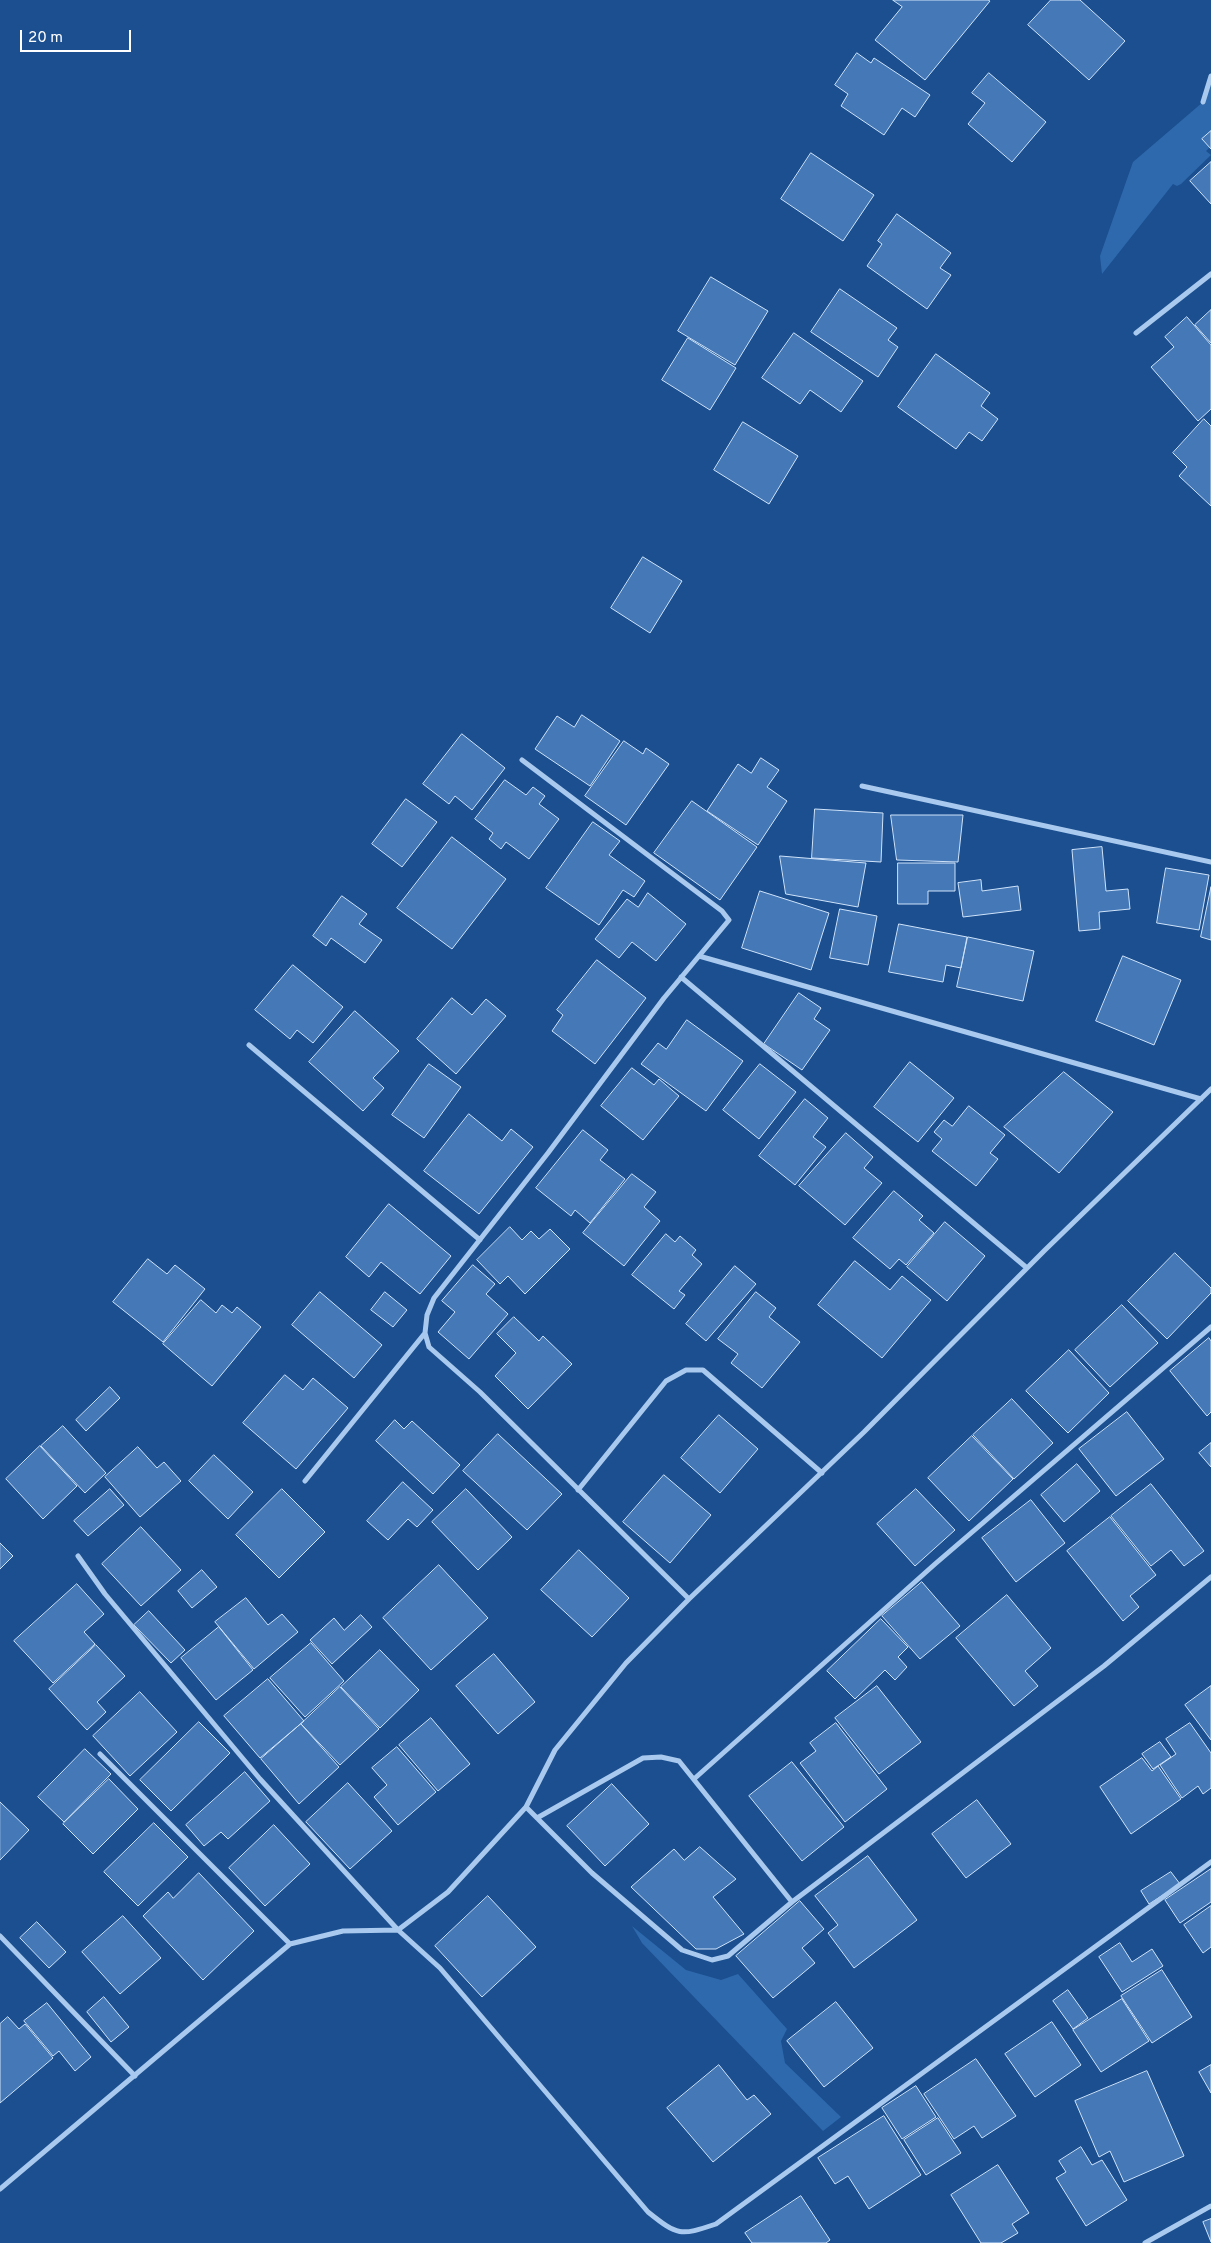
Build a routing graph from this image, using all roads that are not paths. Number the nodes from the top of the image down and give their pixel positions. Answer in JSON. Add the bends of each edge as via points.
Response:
{"nodes":[{"id":1,"x":1211,"y":76,"type":"edge"},
{"id":2,"x":1203,"y":102,"type":"dead end"},
{"id":3,"x":1211,"y":274,"type":"edge"},
{"id":4,"x":1136,"y":333,"type":"dead end"},
{"id":5,"x":522,"y":760,"type":"dead end"},
{"id":6,"x":862,"y":786,"type":"dead end"},
{"id":7,"x":1211,"y":862,"type":"edge"},
{"id":8,"x":699,"y":956,"type":"junction"},
{"id":9,"x":681,"y":977,"type":"junction"},
{"id":10,"x":249,"y":1044,"type":"dead end"},
{"id":11,"x":1211,"y":1089,"type":"edge"},
{"id":12,"x":1201,"y":1099,"type":"junction"},
{"id":13,"x":480,"y":1240,"type":"junction"},
{"id":14,"x":1026,"y":1268,"type":"junction"},
{"id":15,"x":1211,"y":1327,"type":"edge"},
{"id":16,"x":425,"y":1333,"type":"junction"},
{"id":17,"x":822,"y":1473,"type":"junction"},
{"id":18,"x":305,"y":1481,"type":"dead end"},
{"id":19,"x":578,"y":1490,"type":"junction"},
{"id":20,"x":78,"y":1556,"type":"dead end"},
{"id":21,"x":1211,"y":1577,"type":"edge"},
{"id":22,"x":689,"y":1599,"type":"junction"},
{"id":23,"x":100,"y":1754,"type":"dead end"},
{"id":24,"x":694,"y":1780,"type":"junction"},
{"id":25,"x":526,"y":1806,"type":"junction"},
{"id":26,"x":538,"y":1818,"type":"junction"},
{"id":27,"x":1211,"y":1862,"type":"edge"},
{"id":28,"x":792,"y":1902,"type":"junction"},
{"id":29,"x":398,"y":1930,"type":"junction"},
{"id":30,"x":0,"y":1936,"type":"edge"},
{"id":31,"x":290,"y":1944,"type":"junction"},
{"id":32,"x":135,"y":2076,"type":"junction"},
{"id":33,"x":0,"y":2189,"type":"edge"},
{"id":34,"x":1211,"y":2206,"type":"edge"},
{"id":35,"x":1145,"y":2243,"type":"edge"}],
"edges":[{"from":1,"to":2,"type":"street"},
{"from":3,"to":4,"type":"street"},
{"from":5,"to":8,"type":"street","via":[[722,911],[729,920]]},
{"from":6,"to":7,"type":"street"},
{"from":8,"to":9,"type":"street"},
{"from":8,"to":12,"type":"street"},
{"from":9,"to":13,"type":"street"},
{"from":9,"to":14,"type":"street"},
{"from":10,"to":13,"type":"street"},
{"from":11,"to":12,"type":"street"},
{"from":12,"to":14,"type":"street"},
{"from":13,"to":16,"type":"street","via":[[434,1298],[427,1315]]},
{"from":14,"to":17,"type":"street"},
{"from":15,"to":24,"type":"street","via":[[935,1564]]},
{"from":16,"to":18,"type":"street"},
{"from":16,"to":19,"type":"street","via":[[429,1347],[480,1392]]},
{"from":17,"to":19,"type":"street","via":[[703,1370],[686,1370],[666,1381]]},
{"from":17,"to":22,"type":"street"},
{"from":19,"to":22,"type":"street"},
{"from":20,"to":29,"type":"street","via":[[105,1594],[260,1779]]},
{"from":21,"to":28,"type":"street","via":[[1104,1666]]},
{"from":22,"to":25,"type":"street","via":[[626,1662],[555,1750]]},
{"from":23,"to":31,"type":"street"},
{"from":24,"to":26,"type":"street","via":[[679,1761],[661,1756],[643,1758]]},
{"from":24,"to":28,"type":"street"},
{"from":25,"to":26,"type":"street"},
{"from":25,"to":29,"type":"street","via":[[448,1892]]},
{"from":26,"to":28,"type":"street","via":[[592,1873],[682,1950],[712,1960],[728,1956]]},
{"from":27,"to":29,"type":"street","via":[[716,2224],[690,2233],[669,2229],[648,2212],[440,1968]]},
{"from":29,"to":31,"type":"street","via":[[343,1931]]},
{"from":30,"to":32,"type":"street"},
{"from":31,"to":32,"type":"street"},
{"from":32,"to":33,"type":"street"},
{"from":34,"to":35,"type":"street"}]}
